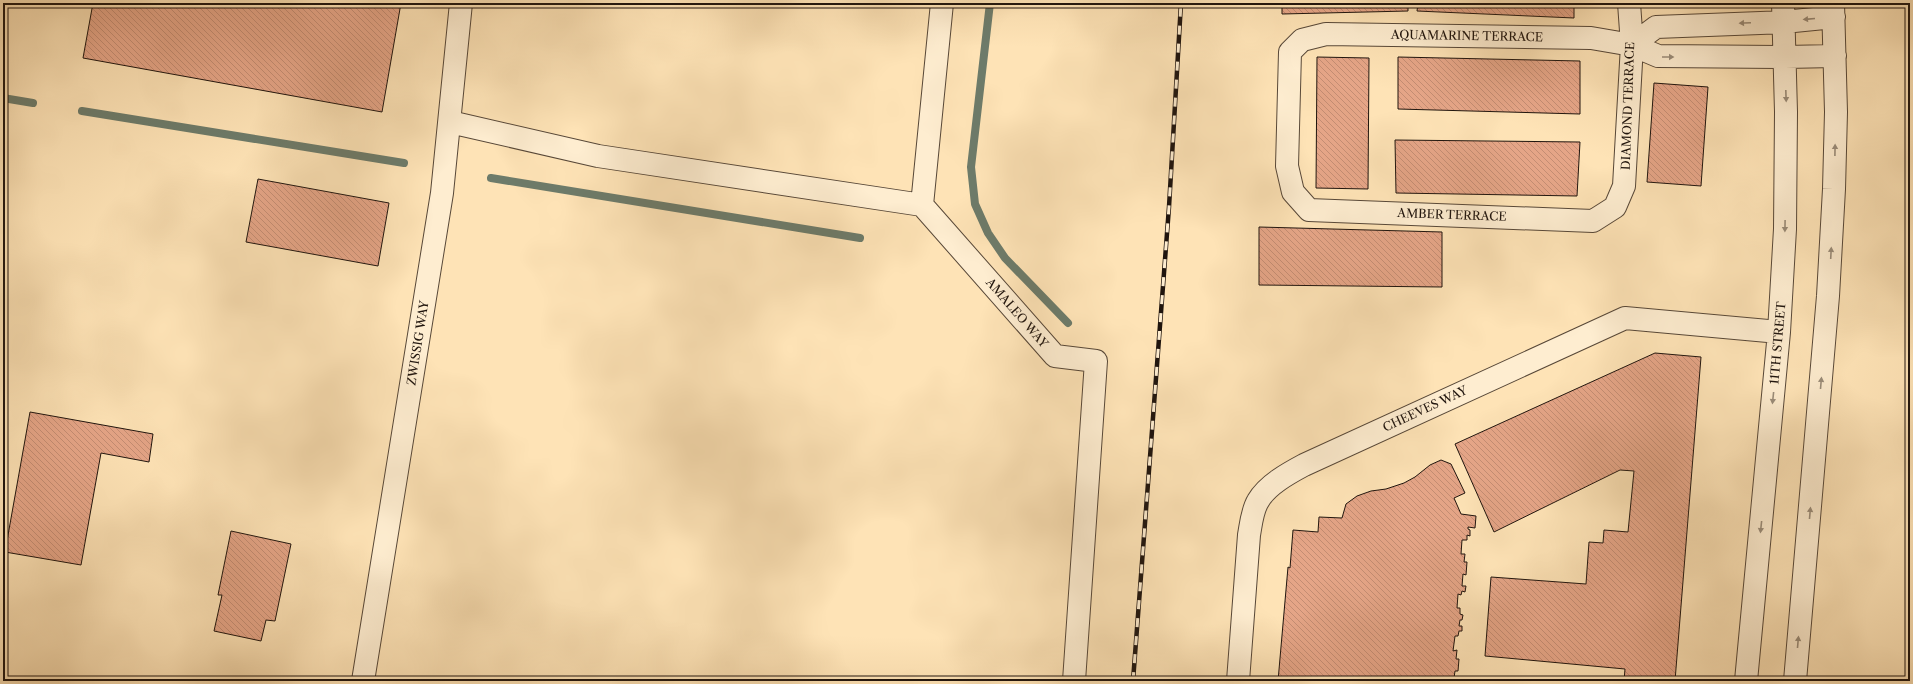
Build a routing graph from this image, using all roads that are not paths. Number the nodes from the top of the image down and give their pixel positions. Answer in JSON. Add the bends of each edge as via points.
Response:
{"nodes":[{"id":1,"x":461,"y":3,"type":"edge"},
{"id":2,"x":942,"y":3,"type":"edge"},
{"id":3,"x":1629,"y":3,"type":"edge"},
{"id":4,"x":1834,"y":10,"type":"edge"},
{"id":5,"x":1783,"y":12,"type":"edge"},
{"id":6,"x":1632,"y":45,"type":"junction"},
{"id":7,"x":1835,"y":56,"type":"junction"},
{"id":8,"x":1785,"y":57,"type":"junction"},
{"id":9,"x":450,"y":122,"type":"junction"},
{"id":10,"x":1293,"y":192,"type":"joint"},
{"id":11,"x":922,"y":205,"type":"junction"},
{"id":12,"x":1614,"y":207,"type":"joint"},
{"id":13,"x":1779,"y":332,"type":"junction"},
{"id":14,"x":363,"y":681,"type":"edge"},
{"id":15,"x":1074,"y":681,"type":"edge"},
{"id":16,"x":1238,"y":681,"type":"edge"},
{"id":17,"x":1746,"y":681,"type":"edge"},
{"id":18,"x":1795,"y":681,"type":"edge"}],
"edges":[{"from":1,"to":9,"type":"street","name":"ZWISSIG WAY"},
{"from":2,"to":11,"type":"street"},
{"from":3,"to":6,"type":"street","name":"DIAMOND TERRACE"},
{"from":4,"to":5,"type":"street","one_way":true},
{"from":4,"to":7,"type":"street"},
{"from":5,"to":6,"type":"street","one_way":true,"via":[[1656,27]]},
{"from":5,"to":8,"type":"street","name":"11TH STREET"},
{"from":6,"to":8,"type":"street","name":"AQUAMARINE TERRACE","one_way":true,"via":[[1658,56]]},
{"from":6,"to":10,"type":"street","name":"AQUAMARINE TERRACE","via":[[1591,38],[1326,34],[1302,40],[1290,52],[1287,166]]},
{"from":6,"to":12,"type":"street","name":"DIAMOND TERRACE","via":[[1624,186]]},
{"from":7,"to":8,"type":"street","name":"AQUAMARINE TERRACE"},
{"from":18,"to":7,"type":"street","one_way":true,"via":[[1829,288],[1834,189]]},
{"from":8,"to":13,"type":"street","name":"11TH STREET","one_way":true,"via":[[1785,229]]},
{"from":9,"to":11,"type":"street","via":[[598,156]]},
{"from":9,"to":14,"type":"street","name":"ZWISSIG WAY","via":[[442,193]]},
{"from":10,"to":12,"type":"street","name":"AMBER TERRACE","via":[[1309,210],[1593,221]]},
{"from":11,"to":15,"type":"street","name":"AMALEO WAY","via":[[1054,356],[1096,361]]},
{"from":13,"to":16,"type":"street","name":"CHEEVES WAY","via":[[1625,318],[1312,461],[1286,476],[1262,495],[1253,515],[1249,535]]},
{"from":13,"to":17,"type":"street","name":"11TH STREET","one_way":true}]}
